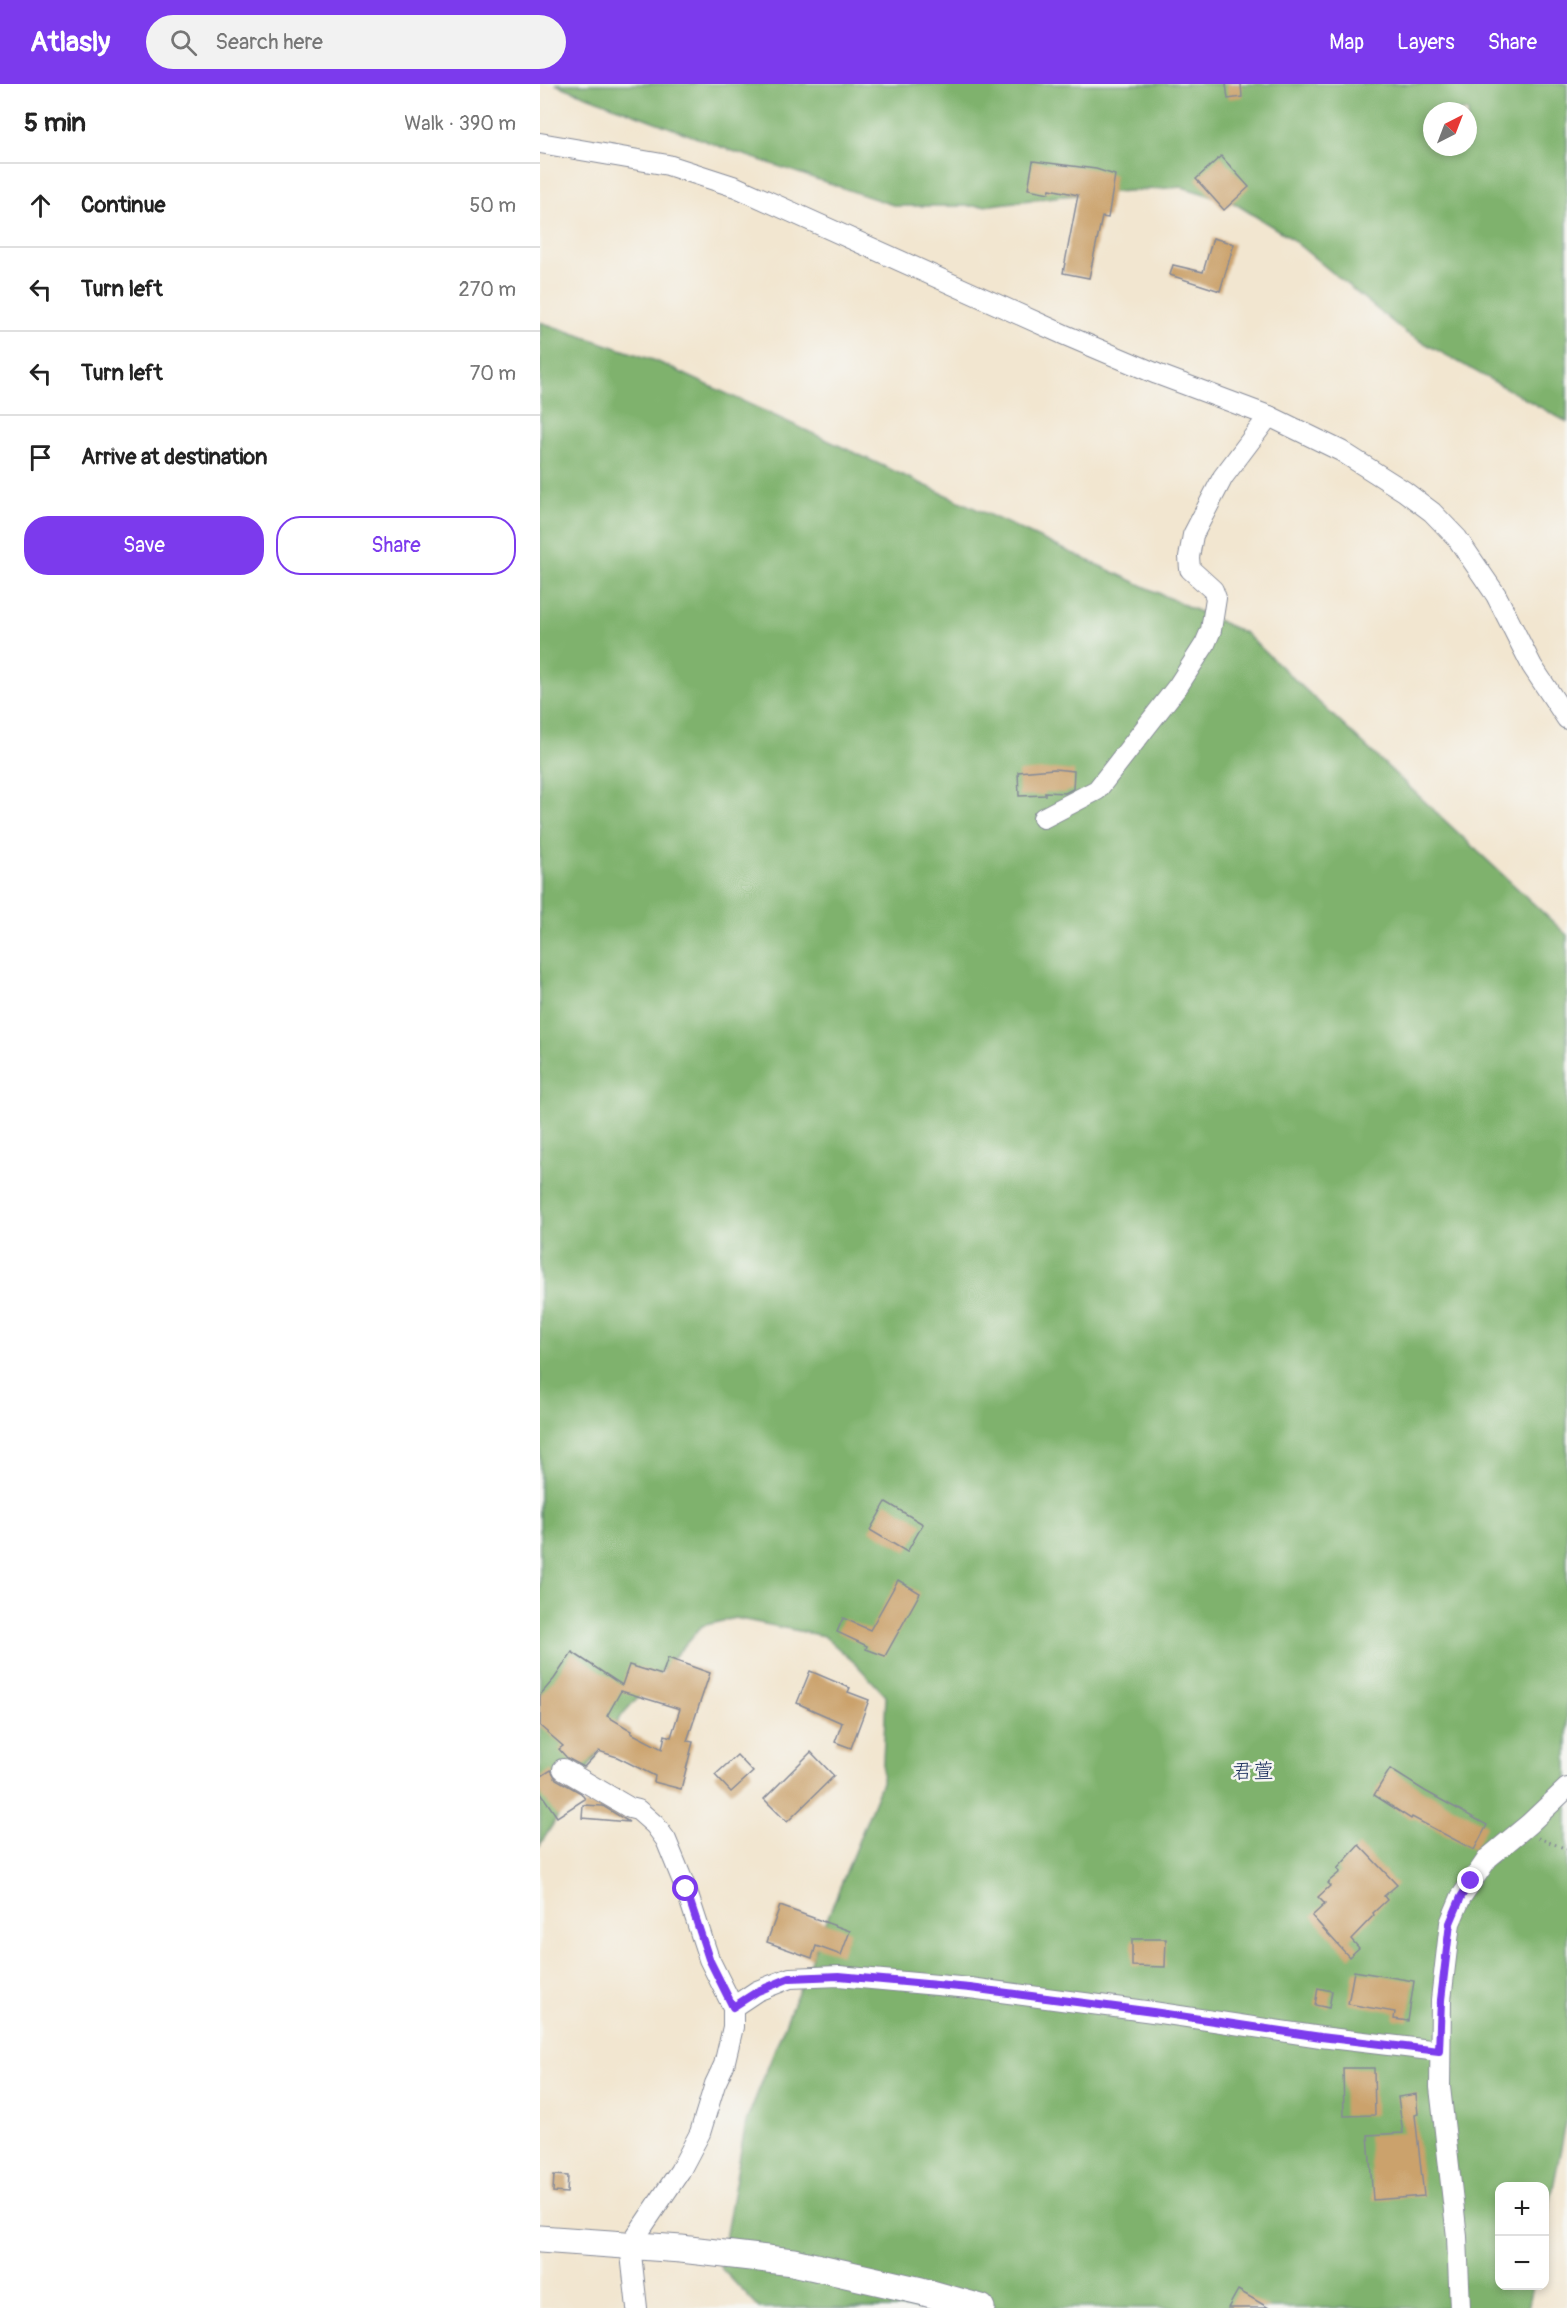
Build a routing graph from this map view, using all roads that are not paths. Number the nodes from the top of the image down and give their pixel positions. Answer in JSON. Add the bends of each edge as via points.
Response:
{"nodes":[{"id":1,"x":540,"y":143,"type":"edge"},
{"id":2,"x":1269,"y":416,"type":"junction"},
{"id":3,"x":1567,"y":719,"type":"edge"},
{"id":4,"x":1043,"y":818,"type":"dead end"},
{"id":5,"x":563,"y":1769,"type":"dead end"},
{"id":6,"x":1567,"y":1788,"type":"edge"},
{"id":7,"x":733,"y":2007,"type":"junction"},
{"id":8,"x":1439,"y":2051,"type":"junction"},
{"id":9,"x":540,"y":2239,"type":"edge"},
{"id":10,"x":630,"y":2245,"type":"junction"},
{"id":11,"x":637,"y":2308,"type":"edge"},
{"id":12,"x":981,"y":2308,"type":"edge"},
{"id":13,"x":1460,"y":2308,"type":"edge"}],
"edges":[{"from":1,"to":2,"type":"street","via":[[668,165],[736,187],[1075,339]]},
{"from":2,"to":3,"type":"street","via":[[1341,451],[1432,512],[1479,568],[1532,666]]},
{"from":2,"to":4,"type":"street","via":[[1223,477],[1193,535],[1190,569],[1213,590],[1216,598],[1205,644],[1178,686],[1097,790]]},
{"from":5,"to":7,"type":"street","via":[[638,1810],[666,1840],[709,1959]]},
{"from":6,"to":8,"type":"street","via":[[1488,1858],[1461,1897],[1450,1923]]},
{"from":7,"to":8,"type":"street","via":[[790,1978],[839,1976],[970,1988]]},
{"from":7,"to":10,"type":"street","via":[[729,2047],[700,2133],[680,2171]]},
{"from":8,"to":13,"type":"street"},
{"from":9,"to":10,"type":"street"},
{"from":10,"to":11,"type":"street"},
{"from":10,"to":12,"type":"street","via":[[793,2262]]}]}
